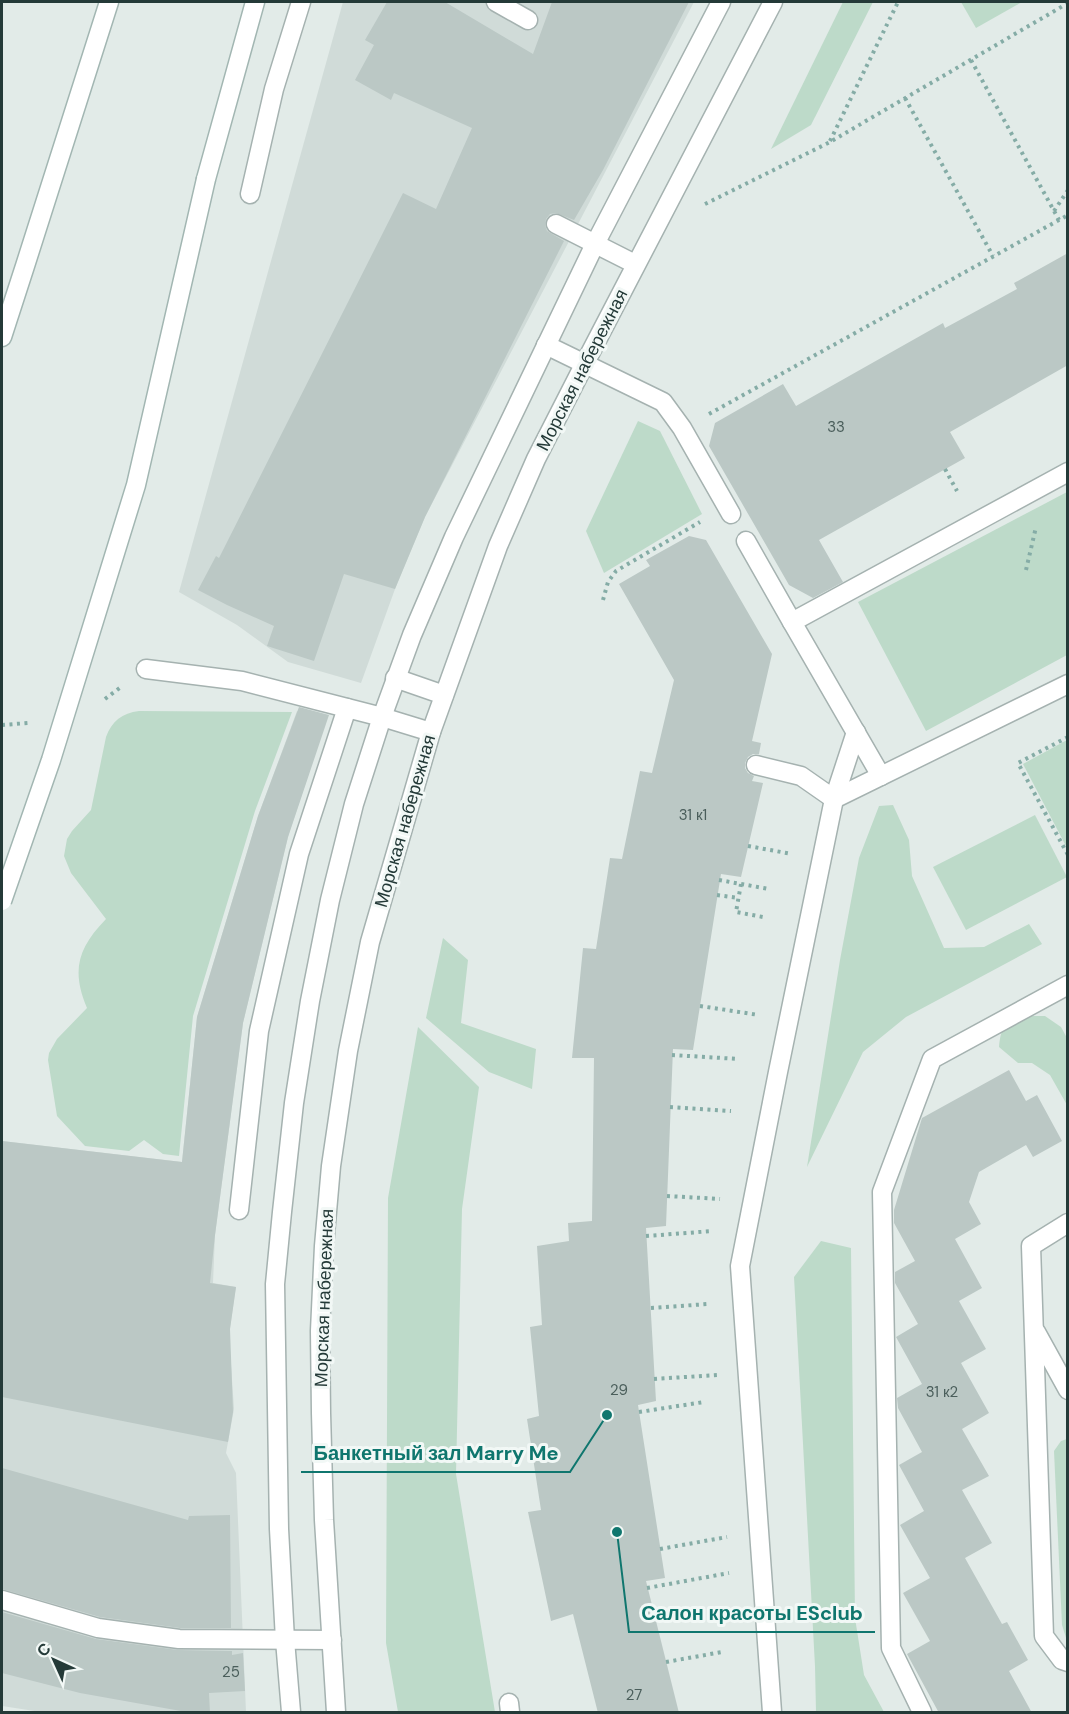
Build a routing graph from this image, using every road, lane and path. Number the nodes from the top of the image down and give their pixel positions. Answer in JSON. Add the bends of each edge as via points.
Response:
{"nodes":[{"id":1,"x":109,"y":2,"type":"edge"},
{"id":2,"x":255,"y":2,"type":"edge"},
{"id":3,"x":301,"y":2,"type":"edge"},
{"id":4,"x":496,"y":2,"type":"edge"},
{"id":5,"x":721,"y":2,"type":"edge"},
{"id":6,"x":773,"y":2,"type":"edge"},
{"id":7,"x":898,"y":2,"type":"edge"},
{"id":8,"x":1068,"y":3,"type":"edge"},
{"id":9,"x":528,"y":20,"type":"dead end"},
{"id":10,"x":970,"y":60,"type":"junction"},
{"id":11,"x":905,"y":98,"type":"junction"},
{"id":12,"x":830,"y":142,"type":"junction"},
{"id":13,"x":1068,"y":189,"type":"edge"},
{"id":14,"x":250,"y":194,"type":"dead end"},
{"id":15,"x":705,"y":204,"type":"dead end"},
{"id":16,"x":1054,"y":211,"type":"junction"},
{"id":17,"x":1068,"y":215,"type":"edge"},
{"id":18,"x":1059,"y":220,"type":"junction"},
{"id":19,"x":556,"y":224,"type":"dead end"},
{"id":20,"x":595,"y":244,"type":"junction"},
{"id":21,"x":993,"y":256,"type":"junction"},
{"id":22,"x":635,"y":264,"type":"junction"},
{"id":23,"x":2,"y":337,"type":"edge"},
{"id":24,"x":546,"y":345,"type":"junction"},
{"id":25,"x":585,"y":363,"type":"junction"},
{"id":26,"x":738,"y":398,"type":"dead end"},
{"id":27,"x":945,"y":469,"type":"dead end"},
{"id":28,"x":1068,"y":472,"type":"edge"},
{"id":29,"x":957,"y":491,"type":"dead end"},
{"id":30,"x":729,"y":510,"type":"joint"},
{"id":31,"x":746,"y":541,"type":"dead end"},
{"id":32,"x":603,"y":600,"type":"dead end"},
{"id":33,"x":792,"y":622,"type":"junction"},
{"id":34,"x":146,"y":669,"type":"dead end"},
{"id":35,"x":395,"y":678,"type":"junction"},
{"id":36,"x":1068,"y":684,"type":"edge"},
{"id":37,"x":444,"y":696,"type":"junction"},
{"id":38,"x":347,"y":708,"type":"junction"},
{"id":39,"x":382,"y":717,"type":"junction"},
{"id":40,"x":431,"y":732,"type":"junction"},
{"id":41,"x":856,"y":732,"type":"junction"},
{"id":42,"x":1068,"y":737,"type":"edge"},
{"id":43,"x":756,"y":765,"type":"dead end"},
{"id":44,"x":881,"y":776,"type":"junction"},
{"id":45,"x":834,"y":799,"type":"junction"},
{"id":46,"x":748,"y":846,"type":"dead end"},
{"id":47,"x":1068,"y":855,"type":"edge"},
{"id":48,"x":822,"y":860,"type":"junction"},
{"id":49,"x":719,"y":880,"type":"dead end"},
{"id":50,"x":741,"y":884,"type":"junction"},
{"id":51,"x":769,"y":889,"type":"dead end"},
{"id":52,"x":717,"y":895,"type":"dead end"},
{"id":53,"x":739,"y":898,"type":"junction"},
{"id":54,"x":2,"y":901,"type":"edge"},
{"id":55,"x":762,"y":917,"type":"dead end"},
{"id":56,"x":1065,"y":993,"type":"edge"},
{"id":57,"x":700,"y":1006,"type":"dead end"},
{"id":58,"x":789,"y":1019,"type":"junction"},
{"id":59,"x":672,"y":1055,"type":"dead end"},
{"id":60,"x":739,"y":1059,"type":"dead end"},
{"id":61,"x":670,"y":1107,"type":"dead end"},
{"id":62,"x":730,"y":1111,"type":"dead end"},
{"id":63,"x":667,"y":1196,"type":"dead end"},
{"id":64,"x":752,"y":1201,"type":"junction"},
{"id":65,"x":239,"y":1210,"type":"dead end"},
{"id":66,"x":1068,"y":1223,"type":"edge"},
{"id":67,"x":713,"y":1231,"type":"dead end"},
{"id":68,"x":646,"y":1236,"type":"dead end"},
{"id":69,"x":708,"y":1304,"type":"dead end"},
{"id":70,"x":651,"y":1308,"type":"dead end"},
{"id":71,"x":1033,"y":1327,"type":"junction"},
{"id":72,"x":747,"y":1372,"type":"junction"},
{"id":73,"x":654,"y":1379,"type":"dead end"},
{"id":74,"x":1068,"y":1390,"type":"edge"},
{"id":75,"x":704,"y":1402,"type":"dead end"},
{"id":76,"x":639,"y":1412,"type":"dead end"},
{"id":77,"x":759,"y":1531,"type":"junction"},
{"id":78,"x":660,"y":1549,"type":"dead end"},
{"id":79,"x":762,"y":1567,"type":"junction"},
{"id":80,"x":647,"y":1588,"type":"dead end"},
{"id":81,"x":2,"y":1600,"type":"edge"},
{"id":82,"x":285,"y":1640,"type":"junction"},
{"id":83,"x":332,"y":1640,"type":"junction"},
{"id":84,"x":722,"y":1652,"type":"dead end"},
{"id":85,"x":666,"y":1662,"type":"dead end"},
{"id":86,"x":1068,"y":1662,"type":"edge"},
{"id":87,"x":291,"y":1713,"type":"edge"},
{"id":88,"x":336,"y":1713,"type":"edge"},
{"id":89,"x":772,"y":1713,"type":"edge"},
{"id":90,"x":922,"y":1713,"type":"edge"}],
"edges":[{"from":1,"to":23,"type":"street"},
{"from":2,"to":54,"type":"street","bridge":true,"via":[[206,179],[136,485],[51,760]]},
{"from":3,"to":14,"type":"street","via":[[274,89]]},
{"from":4,"to":9,"type":"street"},
{"from":5,"to":20,"type":"street"},
{"from":6,"to":22,"type":"street","name":"Морская набережная"},
{"from":7,"to":12,"type":"path"},
{"from":8,"to":10,"type":"path"},
{"from":10,"to":11,"type":"path"},
{"from":10,"to":16,"type":"path"},
{"from":11,"to":12,"type":"path"},
{"from":11,"to":21,"type":"path"},
{"from":12,"to":15,"type":"path"},
{"from":13,"to":16,"type":"path"},
{"from":16,"to":18,"type":"path"},
{"from":17,"to":18,"type":"path"},
{"from":18,"to":21,"type":"path"},
{"from":19,"to":20,"type":"street"},
{"from":20,"to":22,"type":"street"},
{"from":20,"to":24,"type":"street"},
{"from":21,"to":26,"type":"path"},
{"from":22,"to":25,"type":"street","name":"Морская набережная"},
{"from":24,"to":25,"type":"street"},
{"from":24,"to":35,"type":"street","via":[[454,537]]},
{"from":25,"to":30,"type":"street","via":[[663,402]]},
{"from":25,"to":37,"type":"street","name":"Морская набережная","via":[[536,459],[498,546]]},
{"from":27,"to":29,"type":"path"},
{"from":28,"to":33,"type":"street"},
{"from":30,"to":32,"type":"path","via":[[622,567],[611,576]]},
{"from":31,"to":33,"type":"street"},
{"from":33,"to":41,"type":"street"},
{"from":34,"to":38,"type":"street","via":[[242,681]]},
{"from":35,"to":37,"type":"street"},
{"from":35,"to":39,"type":"street"},
{"from":36,"to":44,"type":"street"},
{"from":37,"to":40,"type":"street","name":"Морская набережная"},
{"from":38,"to":39,"type":"street"},
{"from":38,"to":65,"type":"street","via":[[299,854],[259,1031]]},
{"from":39,"to":40,"type":"street"},
{"from":39,"to":82,"type":"street","via":[[354,804],[328,911],[294,1103],[282,1212],[275,1284],[275,1346]]},
{"from":40,"to":83,"type":"street","name":"Морская набережная","via":[[370,942],[331,1166],[320,1332],[324,1520]]},
{"from":41,"to":44,"type":"street"},
{"from":41,"to":45,"type":"street"},
{"from":42,"to":47,"type":"path","via":[[1018,763]]},
{"from":43,"to":45,"type":"street","via":[[801,776]]},
{"from":44,"to":45,"type":"street"},
{"from":45,"to":48,"type":"street"},
{"from":46,"to":48,"type":"path"},
{"from":48,"to":58,"type":"street"},
{"from":49,"to":50,"type":"path"},
{"from":50,"to":51,"type":"path"},
{"from":50,"to":53,"type":"path"},
{"from":52,"to":53,"type":"path"},
{"from":53,"to":55,"type":"path","via":[[736,912]]},
{"from":56,"to":90,"type":"street","via":[[932,1059],[882,1192],[891,1648]]},
{"from":57,"to":58,"type":"path"},
{"from":58,"to":64,"type":"street"},
{"from":59,"to":60,"type":"path"},
{"from":61,"to":62,"type":"path"},
{"from":63,"to":64,"type":"path"},
{"from":64,"to":72,"type":"street","via":[[740,1266]]},
{"from":66,"to":71,"type":"street","via":[[1031,1246]]},
{"from":67,"to":68,"type":"path"},
{"from":69,"to":70,"type":"path"},
{"from":71,"to":74,"type":"street"},
{"from":71,"to":86,"type":"street","via":[[1044,1636],[1062,1660]]},
{"from":72,"to":73,"type":"path"},
{"from":72,"to":77,"type":"street"},
{"from":75,"to":76,"type":"path"},
{"from":77,"to":78,"type":"path"},
{"from":77,"to":79,"type":"street"},
{"from":79,"to":80,"type":"path"},
{"from":79,"to":89,"type":"street"},
{"from":81,"to":82,"type":"street","via":[[98,1628],[179,1639]]},
{"from":82,"to":83,"type":"street"},
{"from":82,"to":87,"type":"street"},
{"from":83,"to":88,"type":"street","name":"Морская набережная"},
{"from":84,"to":85,"type":"path"}]}
